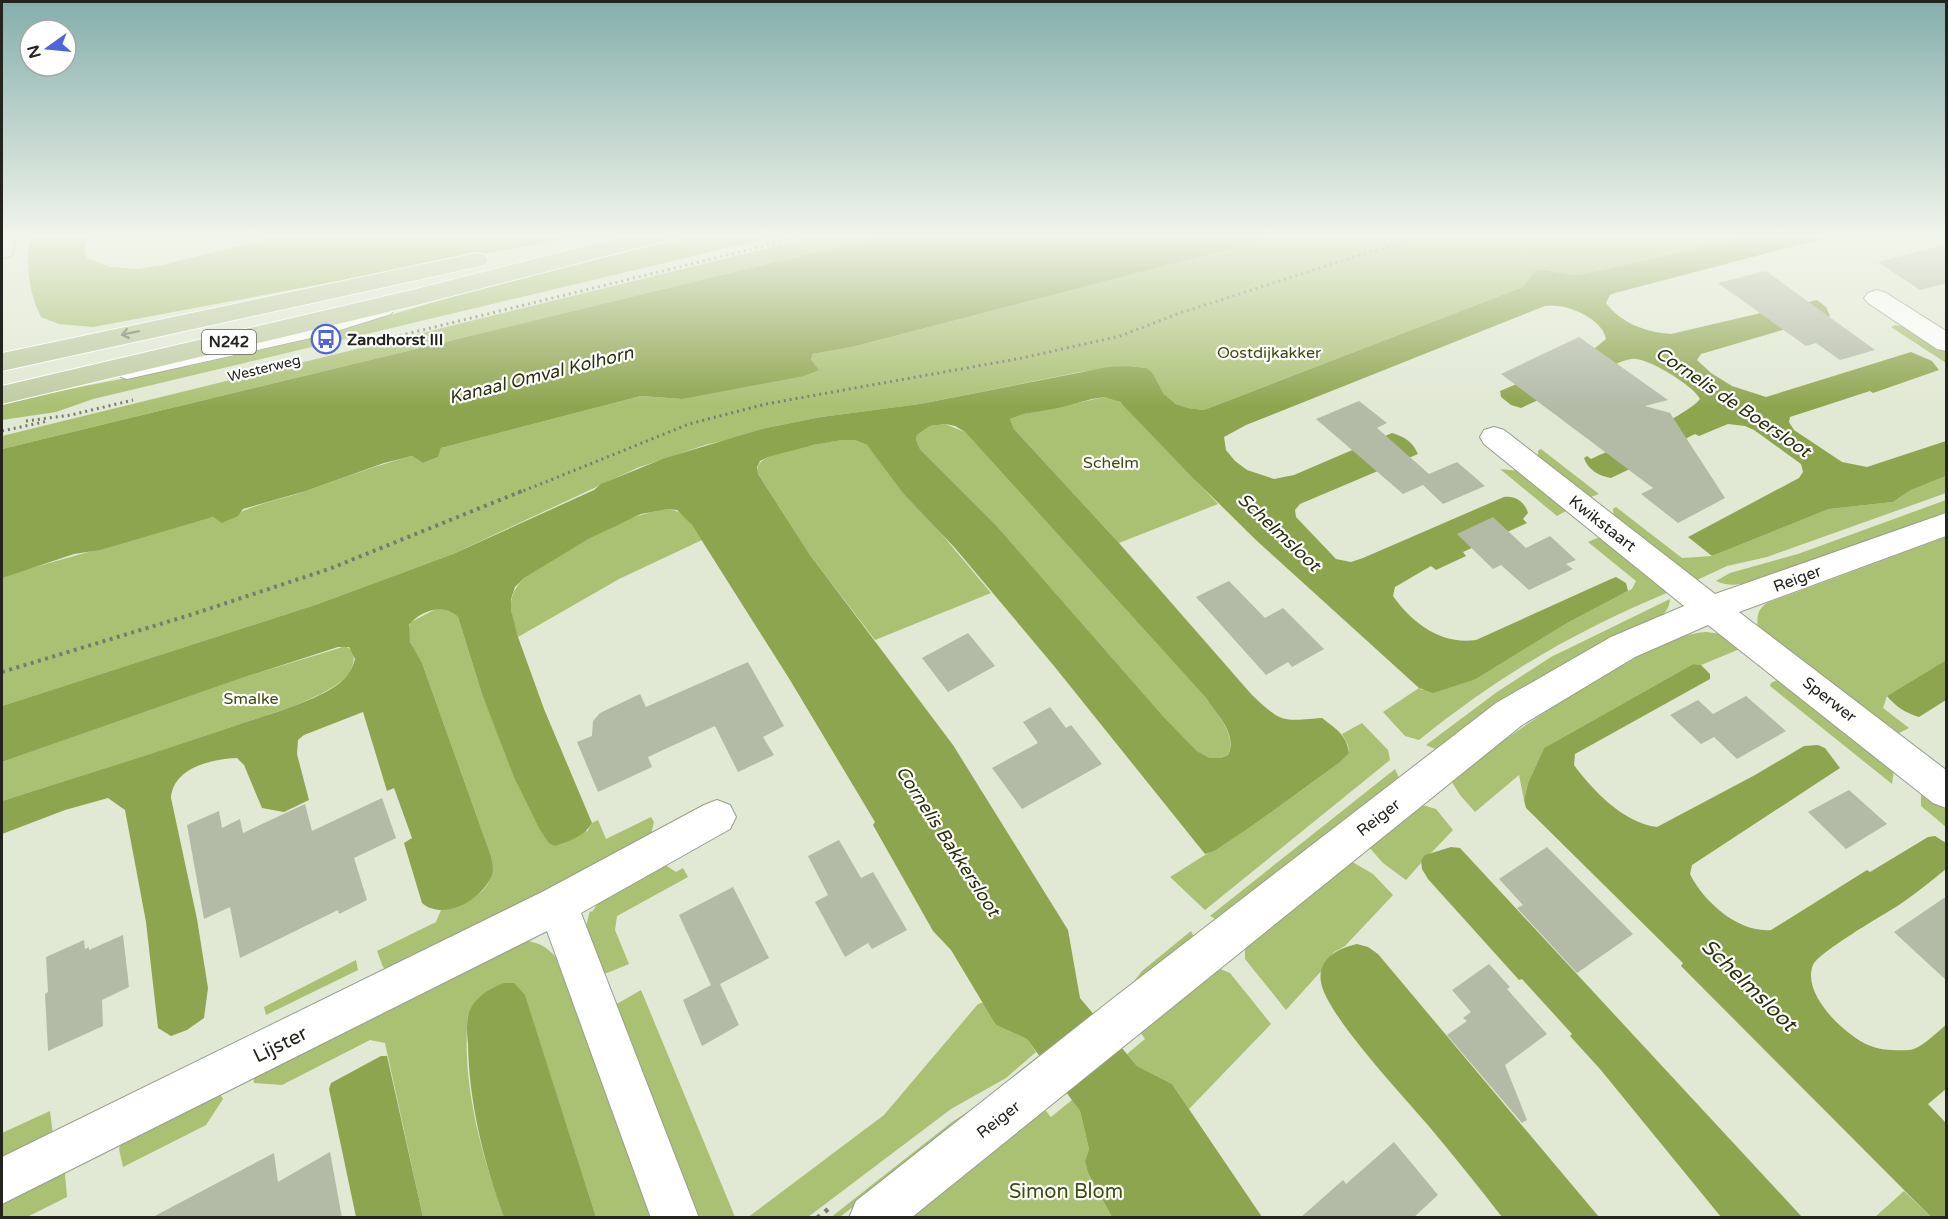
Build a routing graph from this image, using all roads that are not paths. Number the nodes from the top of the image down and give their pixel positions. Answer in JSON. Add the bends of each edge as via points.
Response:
{"nodes":[{"id":1,"x":323,"y":293,"type":"edge"},
{"id":2,"x":433,"y":293,"type":"edge"},
{"id":3,"x":1877,"y":298,"type":"dead end"},
{"id":4,"x":1947,"y":343,"type":"edge"},
{"id":5,"x":2,"y":362,"type":"edge"},
{"id":6,"x":2,"y":396,"type":"edge"},
{"id":7,"x":1494,"y":437,"type":"dead end"},
{"id":8,"x":1947,"y":524,"type":"edge"},
{"id":9,"x":1713,"y":608,"type":"junction"},
{"id":10,"x":1947,"y":791,"type":"edge"},
{"id":11,"x":717,"y":817,"type":"dead end"},
{"id":12,"x":558,"y":905,"type":"junction"},
{"id":13,"x":2,"y":1181,"type":"edge"},
{"id":14,"x":675,"y":1218,"type":"edge"},
{"id":15,"x":873,"y":1218,"type":"edge"}],
"edges":[{"from":1,"to":5,"type":"main road","number":"N242","one_way":true},
{"from":2,"to":6,"type":"main road","number":"N242"},
{"from":3,"to":4,"type":"street"},
{"from":7,"to":9,"type":"street","name":"Kwikstaart"},
{"from":8,"to":9,"type":"street","name":"Reiger"},
{"from":9,"to":10,"type":"street","name":"Sperwer"},
{"from":9,"to":15,"type":"street","name":"Reiger","via":[[1623,647],[1509,714]]},
{"from":11,"to":12,"type":"street","name":"Lijster"},
{"from":12,"to":13,"type":"street","name":"Lijster"},
{"from":12,"to":14,"type":"street"}]}
